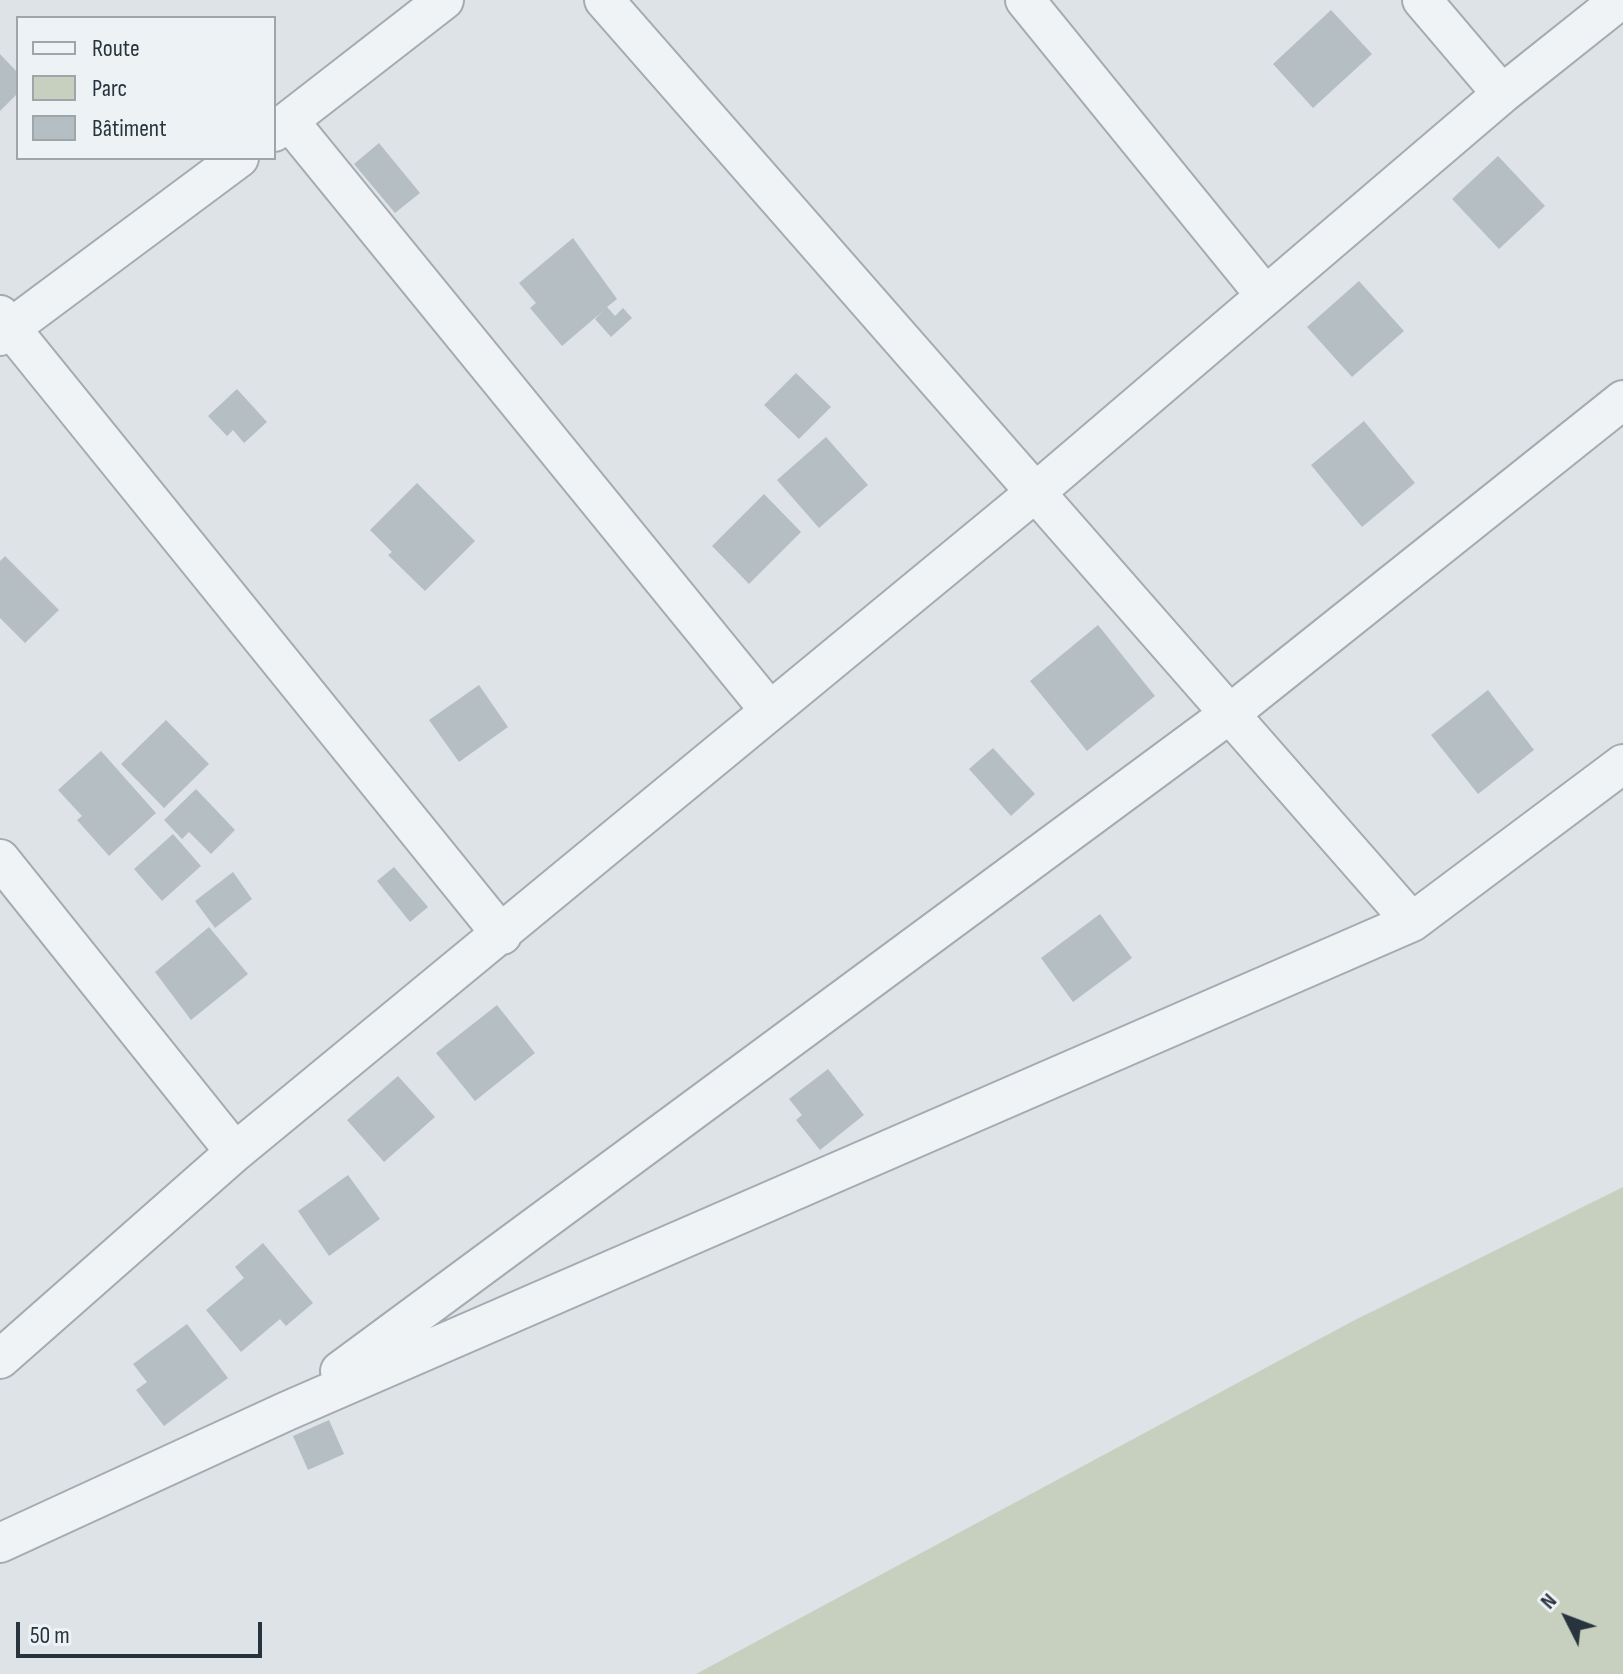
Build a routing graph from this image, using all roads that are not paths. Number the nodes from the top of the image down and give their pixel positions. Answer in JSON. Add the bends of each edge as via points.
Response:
{"nodes":[{"id":1,"x":444,"y":0,"type":"edge"},
{"id":2,"x":604,"y":0,"type":"edge"},
{"id":3,"x":1025,"y":0,"type":"edge"},
{"id":4,"x":1422,"y":0,"type":"edge"},
{"id":5,"x":1620,"y":0,"type":"edge"},
{"id":6,"x":1502,"y":94,"type":"junction"},
{"id":7,"x":282,"y":126,"type":"edge"},
{"id":8,"x":236,"y":160,"type":"edge"},
{"id":9,"x":1265,"y":295,"type":"junction"},
{"id":10,"x":4,"y":327,"type":"edge"},
{"id":11,"x":1623,"y":400,"type":"edge"},
{"id":12,"x":1037,"y":491,"type":"junction"},
{"id":13,"x":770,"y":711,"type":"junction"},
{"id":14,"x":1232,"y":712,"type":"junction"},
{"id":15,"x":1623,"y":764,"type":"edge"},
{"id":16,"x":0,"y":859,"type":"edge"},
{"id":17,"x":1412,"y":922,"type":"junction"},
{"id":18,"x":502,"y":935,"type":"junction"},
{"id":19,"x":235,"y":1152,"type":"junction"},
{"id":20,"x":0,"y":1359,"type":"edge"},
{"id":21,"x":287,"y":1411,"type":"junction"},
{"id":22,"x":0,"y":1543,"type":"edge"}],
"edges":[{"from":1,"to":7,"type":"street"},
{"from":2,"to":12,"type":"street"},
{"from":3,"to":9,"type":"street"},
{"from":4,"to":6,"type":"street"},
{"from":5,"to":6,"type":"street"},
{"from":6,"to":9,"type":"street"},
{"from":7,"to":13,"type":"street"},
{"from":8,"to":10,"type":"street"},
{"from":9,"to":12,"type":"street"},
{"from":10,"to":18,"type":"street"},
{"from":11,"to":14,"type":"street"},
{"from":12,"to":13,"type":"street"},
{"from":12,"to":14,"type":"street"},
{"from":13,"to":18,"type":"street"},
{"from":14,"to":17,"type":"street"},
{"from":14,"to":21,"type":"street"},
{"from":15,"to":17,"type":"street"},
{"from":16,"to":19,"type":"street"},
{"from":17,"to":21,"type":"street"},
{"from":18,"to":19,"type":"street"},
{"from":19,"to":20,"type":"street"},
{"from":21,"to":22,"type":"street"}]}
